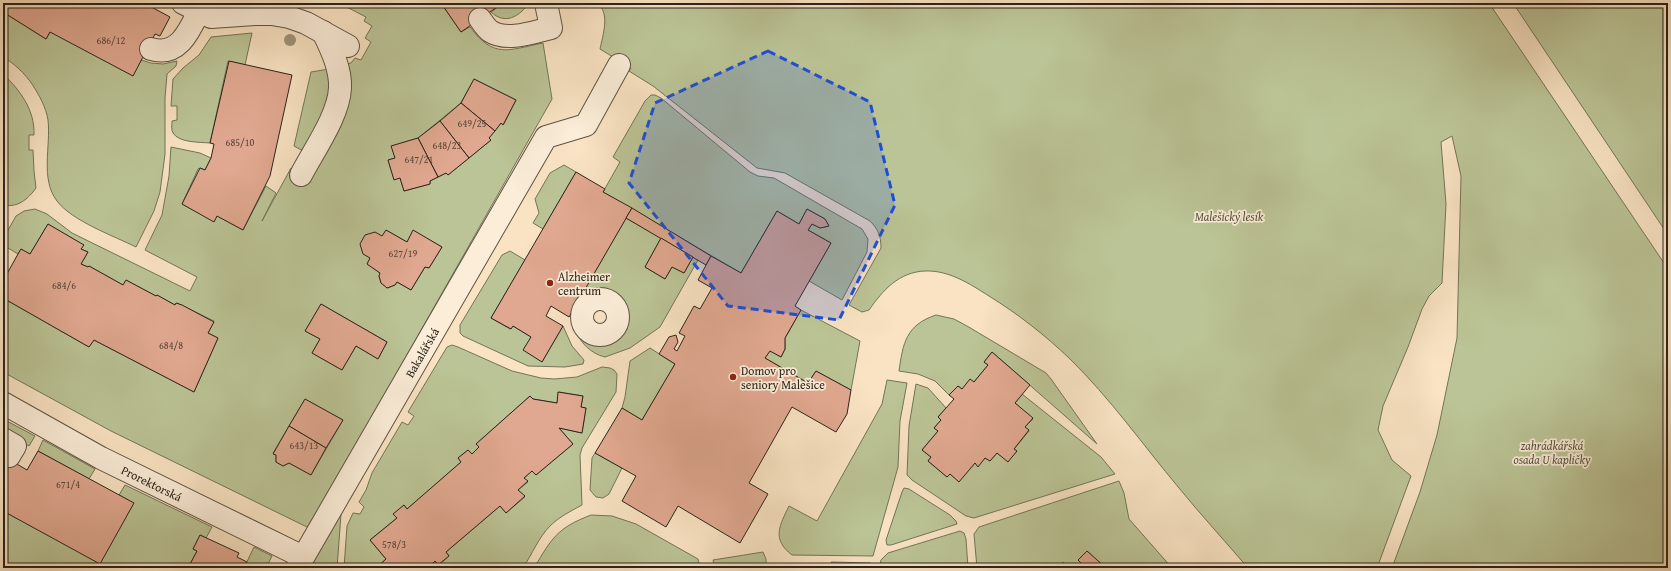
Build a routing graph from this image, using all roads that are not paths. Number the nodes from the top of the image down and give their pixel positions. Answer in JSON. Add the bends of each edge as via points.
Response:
{"nodes":[{"id":1,"x":546,"y":3,"type":"edge"},
{"id":2,"x":191,"y":7,"type":"edge"},
{"id":3,"x":258,"y":8,"type":"edge"},
{"id":4,"x":480,"y":19,"type":"dead end"},
{"id":5,"x":323,"y":32,"type":"junction"},
{"id":6,"x":348,"y":46,"type":"dead end"},
{"id":7,"x":151,"y":49,"type":"dead end"},
{"id":8,"x":619,"y":65,"type":"dead end"},
{"id":9,"x":302,"y":175,"type":"dead end"},
{"id":10,"x":3,"y":404,"type":"edge"},
{"id":11,"x":300,"y":562,"type":"edge"}],
"edges":[{"from":1,"to":4,"type":"street","via":[[551,28],[506,35],[490,31]]},
{"from":2,"to":3,"type":"street","via":[[211,17]]},
{"from":2,"to":7,"type":"street","via":[[184,38],[169,50],[160,52]]},
{"from":3,"to":5,"type":"street","via":[[306,23]]},
{"from":5,"to":6,"type":"street"},
{"from":5,"to":9,"type":"street","via":[[336,63],[340,86],[339,100]]},
{"from":8,"to":11,"type":"street","name":"Bakalářská","via":[[586,125],[546,137]]},
{"from":10,"to":11,"type":"street","name":"Prorektorská"}]}
